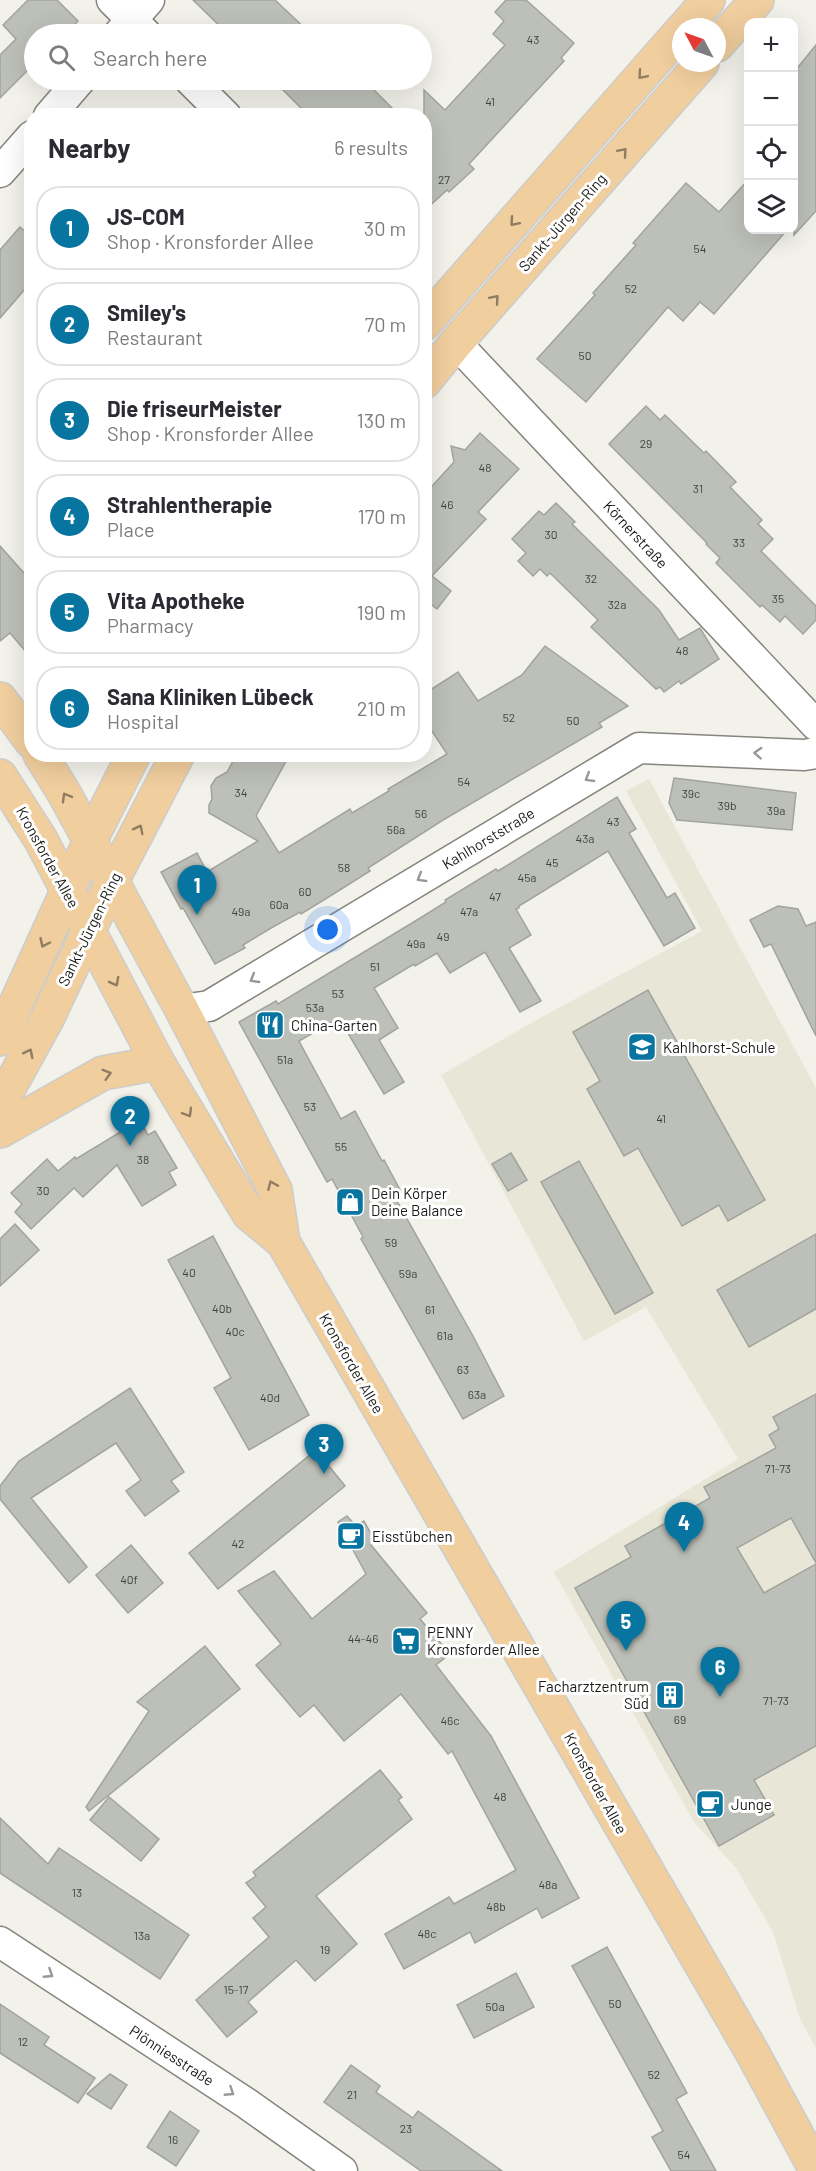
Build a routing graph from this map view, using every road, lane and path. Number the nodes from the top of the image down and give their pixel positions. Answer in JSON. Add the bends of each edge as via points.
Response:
{"nodes":[{"id":1,"x":708,"y":0,"type":"edge"},
{"id":2,"x":757,"y":0,"type":"edge"},
{"id":3,"x":693,"y":18,"type":"edge"},
{"id":4,"x":726,"y":35,"type":"edge"},
{"id":5,"x":672,"y":41,"type":"edge"},
{"id":6,"x":694,"y":72,"type":"edge"},
{"id":7,"x":71,"y":90,"type":"edge"},
{"id":8,"x":200,"y":90,"type":"edge"},
{"id":9,"x":56,"y":108,"type":"edge"},
{"id":10,"x":218,"y":108,"type":"edge"},
{"id":11,"x":24,"y":145,"type":"edge"},
{"id":12,"x":0,"y":172,"type":"edge"},
{"id":13,"x":432,"y":311,"type":"edge"},
{"id":14,"x":456,"y":343,"type":"junction"},
{"id":15,"x":432,"y":372,"type":"edge"},
{"id":16,"x":0,"y":699,"type":"edge"},
{"id":17,"x":816,"y":725,"type":"edge"},
{"id":18,"x":24,"y":730,"type":"edge"},
{"id":19,"x":816,"y":753,"type":"edge"},
{"id":20,"x":45,"y":762,"type":"edge"},
{"id":21,"x":130,"y":762,"type":"edge"},
{"id":22,"x":174,"y":762,"type":"edge"},
{"id":23,"x":0,"y":776,"type":"edge"},
{"id":24,"x":90,"y":841,"type":"junction"},
{"id":25,"x":112,"y":881,"type":"junction"},
{"id":26,"x":68,"y":890,"type":"junction"},
{"id":27,"x":89,"y":930,"type":"junction"},
{"id":28,"x":182,"y":1010,"type":"junction"},
{"id":29,"x":0,"y":1039,"type":"edge"},
{"id":30,"x":158,"y":1063,"type":"junction"},
{"id":31,"x":0,"y":1104,"type":"edge"},
{"id":32,"x":0,"y":1131,"type":"edge"},
{"id":33,"x":283,"y":1242,"type":"junction"},
{"id":34,"x":0,"y":1942,"type":"edge"},
{"id":35,"x":816,"y":2170,"type":"edge"},
{"id":36,"x":342,"y":2171,"type":"edge"}],
"edges":[{"from":1,"to":3,"type":"main road"},
{"from":2,"to":4,"type":"main road"},
{"from":5,"to":13,"type":"main road","one_way":true},
{"from":14,"to":6,"type":"main road","name":"Sankt-Jürgen-Ring","one_way":true},
{"from":7,"to":9,"type":"street"},
{"from":8,"to":10,"type":"street"},
{"from":11,"to":12,"type":"street"},
{"from":14,"to":15,"type":"main road","name":"Sankt-Jürgen-Ring"},
{"from":14,"to":17,"type":"street","name":"Körnerstraße"},
{"from":16,"to":18,"type":"main road","name":"Kronsforder Allee"},
{"from":19,"to":28,"type":"street","name":"Kahlhorststraße","one_way":true,"via":[[639,748],[209,1006]]},
{"from":24,"to":20,"type":"main road","name":"Kronsforder Allee","one_way":true},
{"from":21,"to":24,"type":"main road"},
{"from":25,"to":22,"type":"main road","name":"Sankt-Jürgen-Ring","one_way":true},
{"from":23,"to":26,"type":"main road","name":"Kronsforder Allee"},
{"from":24,"to":25,"type":"main road","name":"Kronsforder Allee"},
{"from":24,"to":26,"type":"main road"},
{"from":25,"to":27,"type":"main road","name":"Sankt-Jürgen-Ring"},
{"from":25,"to":28,"type":"main road","name":"Kronsforder Allee"},
{"from":26,"to":27,"type":"main road","name":"Kronsforder Allee"},
{"from":26,"to":29,"type":"main road","one_way":true},
{"from":27,"to":30,"type":"main road","name":"Kronsforder Allee","one_way":true},
{"from":31,"to":27,"type":"main road","name":"Sankt-Jürgen-Ring","one_way":true,"via":[[42,1029]]},
{"from":33,"to":28,"type":"main road","name":"Kronsforder Allee","one_way":true,"via":[[275,1190]]},
{"from":32,"to":30,"type":"main road","one_way":true,"via":[[103,1073]]},
{"from":30,"to":33,"type":"main road","name":"Kronsforder Allee","one_way":true,"via":[[249,1214]]},
{"from":33,"to":35,"type":"main road","name":"Kronsforder Allee","via":[[746,2042]]},
{"from":34,"to":36,"type":"street","name":"Plönniesstraße","one_way":true,"via":[[246,2103]]}]}
